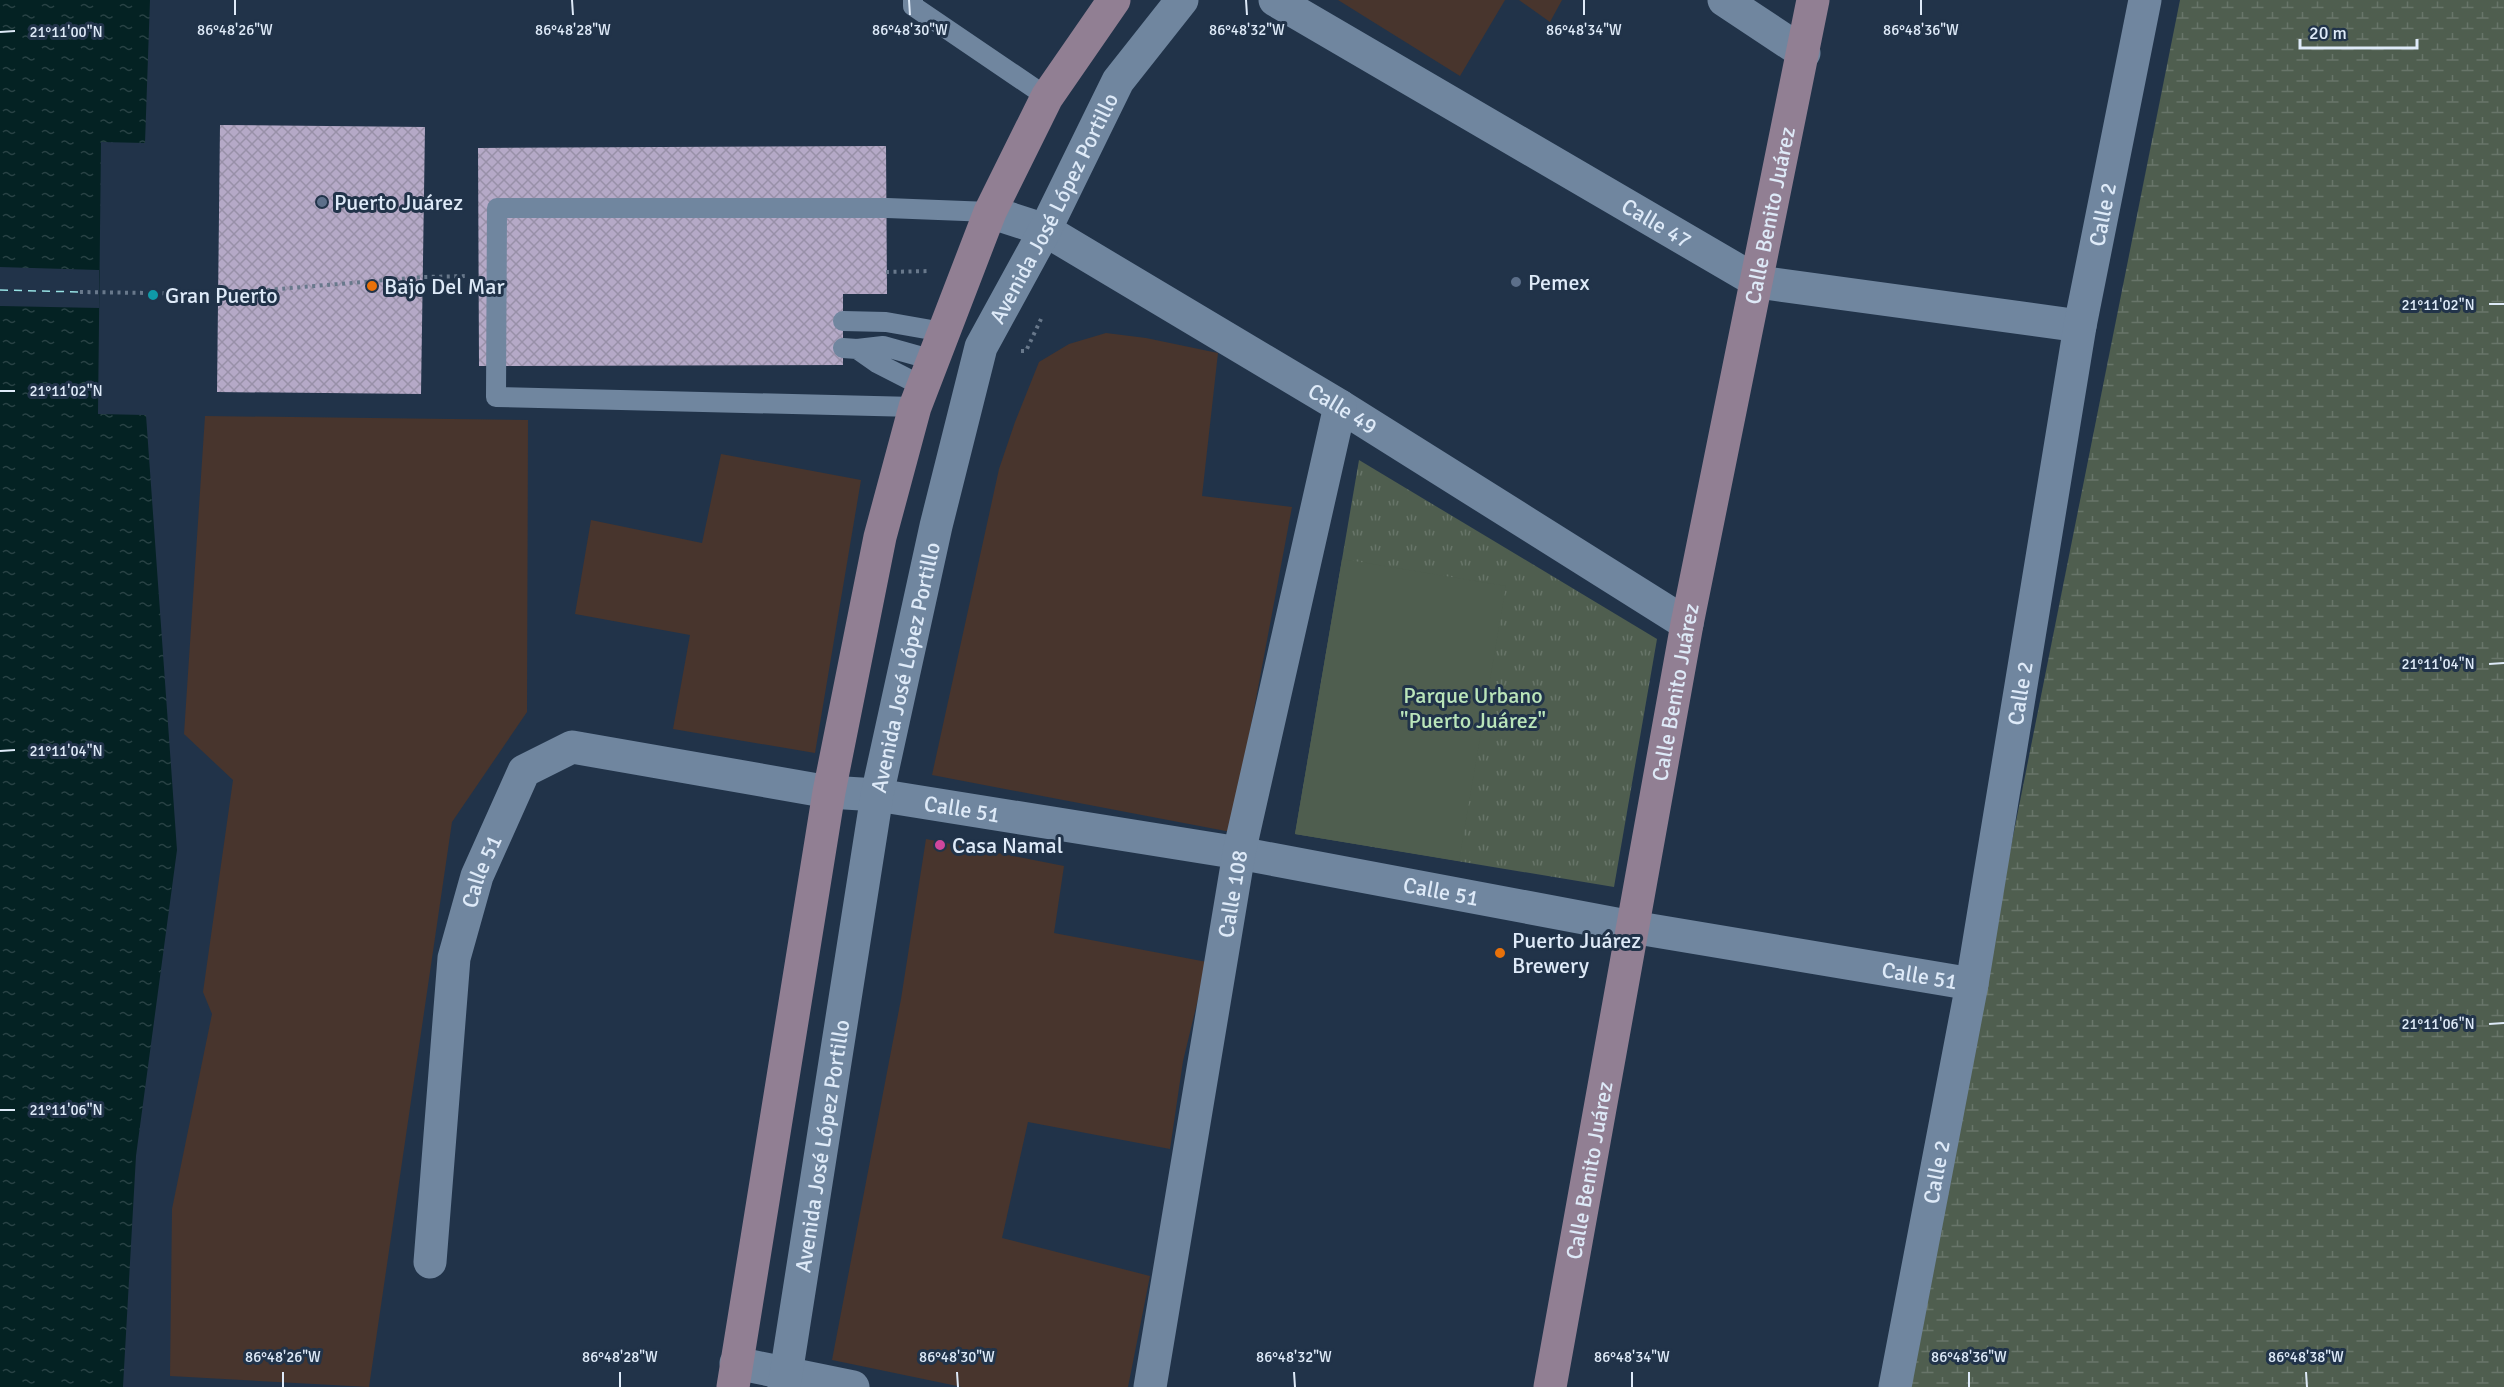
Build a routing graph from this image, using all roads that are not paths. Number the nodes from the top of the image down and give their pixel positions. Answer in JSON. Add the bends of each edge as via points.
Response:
{"nodes":[{"id":1,"x":913,"y":0,"type":"edge"},
{"id":2,"x":1114,"y":0,"type":"edge"},
{"id":3,"x":1182,"y":0,"type":"edge"},
{"id":4,"x":1275,"y":0,"type":"edge"},
{"id":5,"x":1724,"y":0,"type":"edge"},
{"id":6,"x":1814,"y":0,"type":"edge"},
{"id":7,"x":2145,"y":0,"type":"edge"},
{"id":8,"x":1804,"y":53,"type":"junction"},
{"id":9,"x":1047,"y":97,"type":"junction"},
{"id":10,"x":990,"y":212,"type":"junction"},
{"id":11,"x":1045,"y":230,"type":"junction"},
{"id":12,"x":1758,"y":282,"type":"junction"},
{"id":13,"x":843,"y":321,"type":"dead end"},
{"id":14,"x":2080,"y":326,"type":"junction"},
{"id":15,"x":928,"y":371,"type":"junction"},
{"id":16,"x":1340,"y":406,"type":"junction"},
{"id":17,"x":1687,"y":624,"type":"junction"},
{"id":18,"x":829,"y":792,"type":"junction"},
{"id":19,"x":877,"y":795,"type":"junction"},
{"id":20,"x":1239,"y":853,"type":"junction"},
{"id":21,"x":1632,"y":927,"type":"junction"},
{"id":22,"x":1972,"y":984,"type":"junction"},
{"id":23,"x":430,"y":1262,"type":"dead end"},
{"id":24,"x":734,"y":1375,"type":"edge"},
{"id":25,"x":785,"y":1379,"type":"edge"},
{"id":26,"x":853,"y":1387,"type":"edge"},
{"id":27,"x":1150,"y":1387,"type":"edge"},
{"id":28,"x":1550,"y":1387,"type":"edge"},
{"id":29,"x":1895,"y":1387,"type":"edge"}],
"edges":[{"from":1,"to":9,"type":"lane","via":[[914,6]]},
{"from":2,"to":9,"type":"street","name":"Avenida José López Portillo"},
{"from":3,"to":11,"type":"street","name":"Avenida José López Portillo","via":[[1118,81]]},
{"from":4,"to":12,"type":"street","name":"Calle 47"},
{"from":5,"to":8,"type":"street"},
{"from":6,"to":8,"type":"street","name":"Calle Benito Juárez"},
{"from":7,"to":14,"type":"street","name":"Calle 2"},
{"from":8,"to":12,"type":"street","name":"Calle Benito Juárez"},
{"from":9,"to":10,"type":"street","name":"Avenida José López Portillo"},
{"from":10,"to":11,"type":"street","name":"Calle 49"},
{"from":10,"to":15,"type":"street","name":"Avenida José López Portillo"},
{"from":10,"to":15,"type":"lane","via":[[887,208],[497,208],[496,398]]},
{"from":11,"to":16,"type":"street","name":"Calle 49"},
{"from":11,"to":19,"type":"street","name":"Avenida José López Portillo","via":[[981,347],[936,526]]},
{"from":12,"to":14,"type":"street","name":"Calle 47"},
{"from":12,"to":17,"type":"street","name":"Calle Benito Juárez"},
{"from":13,"to":15,"type":"lane","via":[[886,322]]},
{"from":14,"to":22,"type":"street","name":"Calle 2"},
{"from":15,"to":15,"type":"lane","via":[[884,346],[850,348],[878,363]]},
{"from":15,"to":18,"type":"street","name":"Avenida José López Portillo","via":[[880,537]]},
{"from":16,"to":17,"type":"street","name":"Calle 49"},
{"from":16,"to":20,"type":"street","name":"Calle 108"},
{"from":17,"to":21,"type":"street","name":"Calle Benito Juárez"},
{"from":18,"to":19,"type":"street","name":"Calle 51"},
{"from":18,"to":23,"type":"street","name":"Calle 51","via":[[572,747],[524,771],[477,876],[454,958]]},
{"from":18,"to":24,"type":"street","name":"Avenida José López Portillo"},
{"from":19,"to":20,"type":"street","name":"Calle 51"},
{"from":19,"to":25,"type":"street","name":"Avenida José López Portillo"},
{"from":20,"to":21,"type":"street","name":"Calle 51"},
{"from":20,"to":27,"type":"street","name":"Calle 108"},
{"from":21,"to":22,"type":"street","name":"Calle 51"},
{"from":21,"to":28,"type":"street","name":"Calle Benito Juárez"},
{"from":22,"to":29,"type":"street","name":"Calle 2"},
{"from":24,"to":25,"type":"street"},
{"from":25,"to":26,"type":"street"}]}
